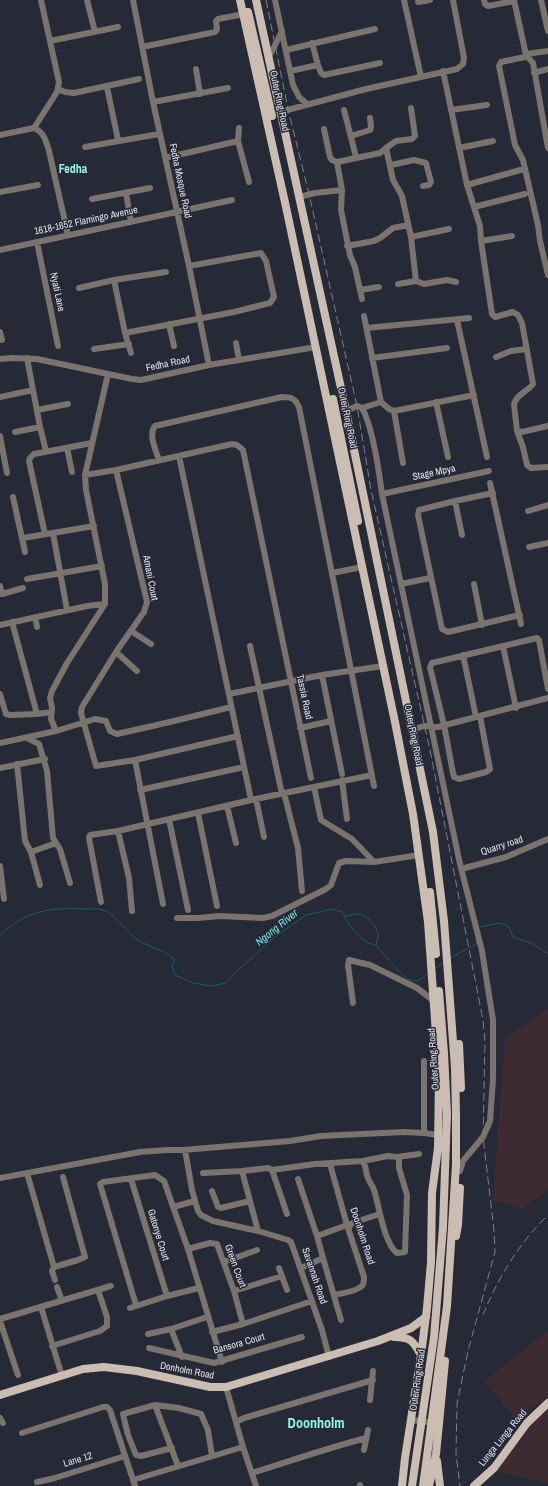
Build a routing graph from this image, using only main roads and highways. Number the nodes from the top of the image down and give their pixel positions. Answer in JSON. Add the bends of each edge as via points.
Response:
{"nodes":[{"id":1,"x":240,"y":0,"type":"edge"},
{"id":2,"x":246,"y":0,"type":"edge"},
{"id":3,"x":256,"y":0,"type":"edge"},
{"id":4,"x":295,"y":239,"type":"junction"},
{"id":5,"x":413,"y":814,"type":"junction"},
{"id":6,"x":418,"y":822,"type":"junction"},
{"id":7,"x":432,"y":910,"type":"junction"},
{"id":8,"x":427,"y":918,"type":"junction"},
{"id":9,"x":434,"y":957,"type":"junction"},
{"id":10,"x":436,"y":991,"type":"junction"},
{"id":11,"x":452,"y":1019,"type":"junction"},
{"id":12,"x":426,"y":1318,"type":"junction"},
{"id":13,"x":391,"y":1337,"type":"junction"},
{"id":14,"x":422,"y":1355,"type":"junction"},
{"id":15,"x":0,"y":1395,"type":"edge"},
{"id":16,"x":548,"y":1403,"type":"edge"},
{"id":17,"x":436,"y":1454,"type":"junction"},
{"id":18,"x":402,"y":1486,"type":"edge"},
{"id":19,"x":412,"y":1486,"type":"edge"},
{"id":20,"x":423,"y":1486,"type":"edge"},
{"id":21,"x":429,"y":1486,"type":"edge"},
{"id":22,"x":440,"y":1486,"type":"edge"},
{"id":23,"x":474,"y":1486,"type":"edge"}],
"edges":[{"from":1,"to":4,"type":"main road"},
{"from":2,"to":4,"type":"main road","name":"Outer Ring Road"},
{"from":3,"to":11,"type":"main road","name":"Outer Ring Road","via":[[346,411],[432,832]]},
{"from":4,"to":5,"type":"main road"},
{"from":4,"to":6,"type":"main road","name":"Outer Ring Road","via":[[344,453]]},
{"from":5,"to":6,"type":"main road"},
{"from":5,"to":8,"type":"main road"},
{"from":6,"to":7,"type":"main road","name":"Outer Ring Road"},
{"from":7,"to":8,"type":"main road"},
{"from":7,"to":9,"type":"main road","name":"Outer Ring Road"},
{"from":8,"to":9,"type":"main road"},
{"from":9,"to":10,"type":"main road"},
{"from":10,"to":12,"type":"main road","name":"Outer Ring Road","via":[[434,1001],[439,1076],[438,1148]]},
{"from":10,"to":19,"type":"main road","name":"Outer Ring Road","via":[[444,1054],[447,1114],[443,1227],[434,1337]]},
{"from":11,"to":17,"type":"main road","name":"Outer Ring Road","via":[[457,1027],[461,1066],[460,1171],[444,1384],[436,1423]]},
{"from":11,"to":20,"type":"main road","name":"Outer Ring Road","via":[[456,1115],[451,1249],[444,1336]]},
{"from":12,"to":13,"type":"main road"},
{"from":12,"to":14,"type":"main road","name":"Outer Ring Road"},
{"from":13,"to":14,"type":"main road","via":[[411,1340]]},
{"from":13,"to":15,"type":"main road","name":"Donholm Road","via":[[226,1387],[210,1387],[110,1367],[92,1368]]},
{"from":14,"to":18,"type":"main road","name":"Outer Ring Road"},
{"from":16,"to":23,"type":"main road","name":"Lunga Lunga Road","via":[[527,1423],[494,1468]]},
{"from":17,"to":21,"type":"main road","name":"Outer Ring Road"},
{"from":17,"to":22,"type":"main road"}]}
